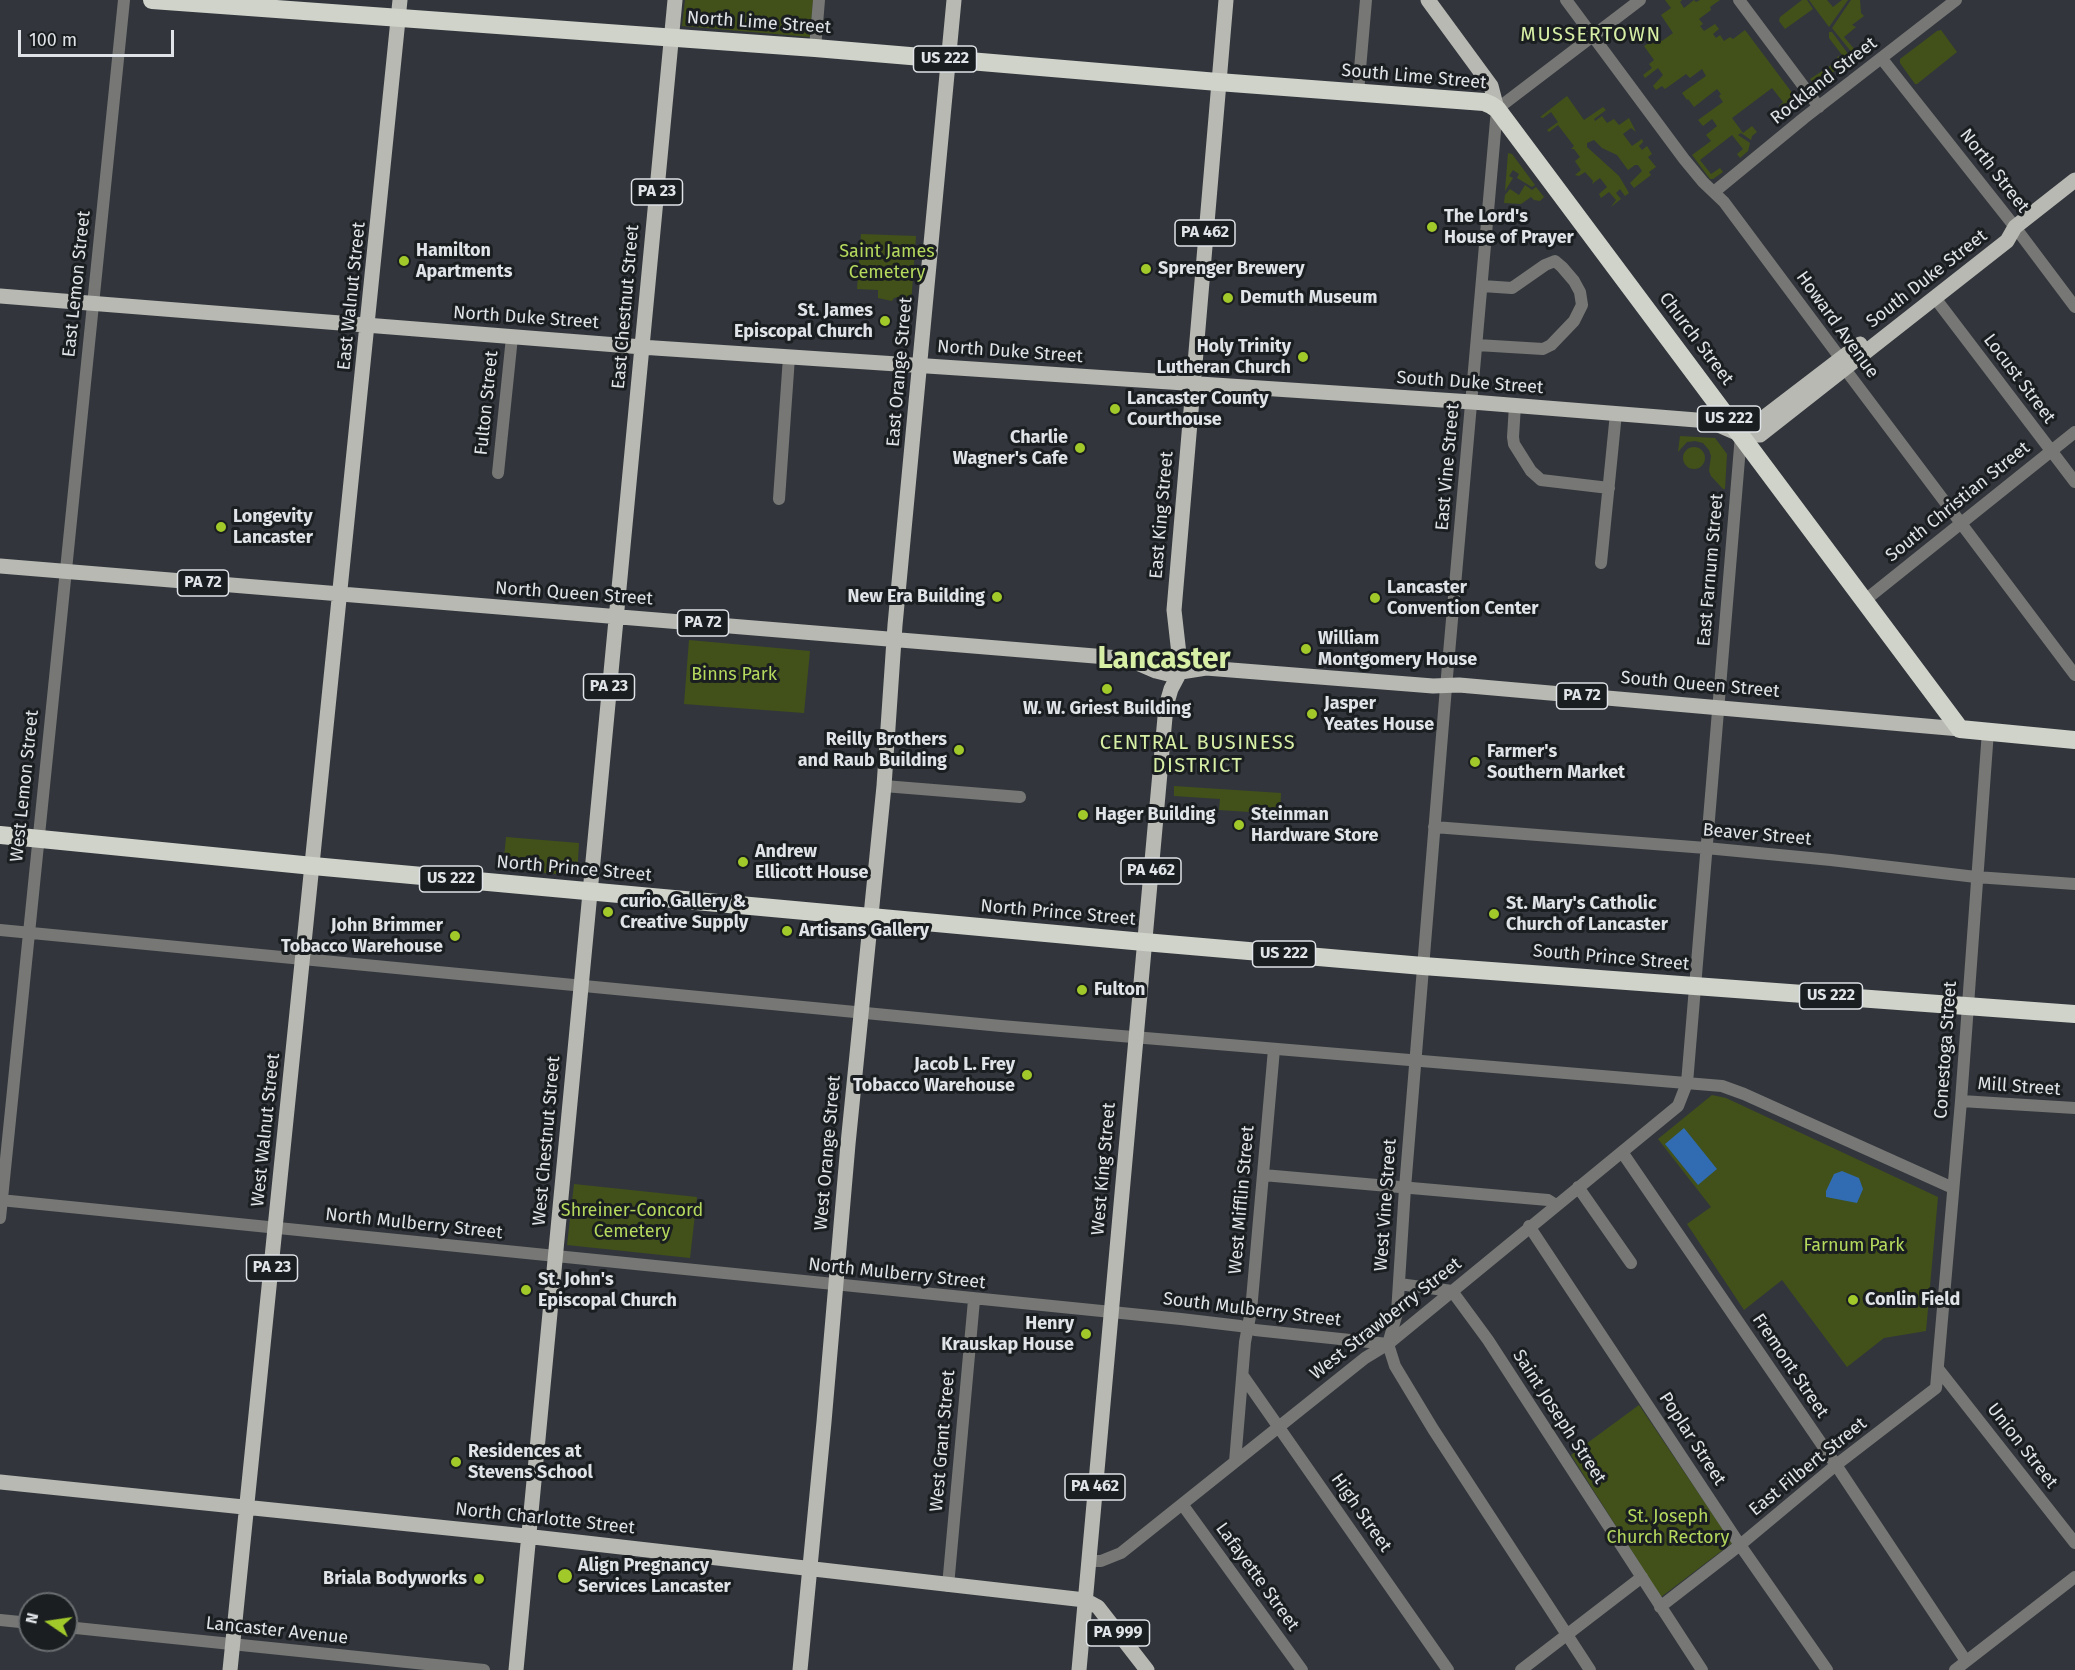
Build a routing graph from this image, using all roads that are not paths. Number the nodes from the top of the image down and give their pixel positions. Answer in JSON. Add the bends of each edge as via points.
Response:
{"nodes":[{"id":1,"x":124,"y":0,"type":"edge"},
{"id":2,"x":152,"y":0,"type":"edge"},
{"id":3,"x":675,"y":0,"type":"edge"},
{"id":4,"x":819,"y":0,"type":"edge"},
{"id":5,"x":954,"y":0,"type":"edge"},
{"id":6,"x":1226,"y":0,"type":"edge"},
{"id":7,"x":1366,"y":0,"type":"edge"},
{"id":8,"x":1428,"y":0,"type":"edge"},
{"id":9,"x":1566,"y":0,"type":"edge"},
{"id":10,"x":1640,"y":0,"type":"edge"},
{"id":11,"x":1739,"y":0,"type":"edge"},
{"id":12,"x":1956,"y":0,"type":"edge"},
{"id":13,"x":264,"y":4,"type":"edge"},
{"id":14,"x":399,"y":9,"type":"edge"},
{"id":15,"x":1592,"y":35,"type":"junction"},
{"id":16,"x":671,"y":37,"type":"junction"},
{"id":17,"x":815,"y":48,"type":"junction"},
{"id":18,"x":948,"y":59,"type":"junction"},
{"id":19,"x":1882,"y":59,"type":"junction"},
{"id":20,"x":1218,"y":82,"type":"junction"},
{"id":21,"x":1358,"y":92,"type":"junction"},
{"id":22,"x":1819,"y":106,"type":"junction"},
{"id":23,"x":1497,"y":109,"type":"junction"},
{"id":24,"x":2075,"y":180,"type":"edge"},
{"id":25,"x":1713,"y":192,"type":"junction"},
{"id":26,"x":2015,"y":227,"type":"junction"},
{"id":27,"x":1482,"y":286,"type":"junction"},
{"id":28,"x":0,"y":296,"type":"edge"},
{"id":29,"x":1935,"y":297,"type":"junction"},
{"id":30,"x":93,"y":304,"type":"junction"},
{"id":31,"x":2075,"y":308,"type":"edge"},
{"id":32,"x":368,"y":325,"type":"junction"},
{"id":33,"x":512,"y":337,"type":"junction"},
{"id":34,"x":1477,"y":345,"type":"junction"},
{"id":35,"x":642,"y":347,"type":"junction"},
{"id":36,"x":789,"y":357,"type":"junction"},
{"id":37,"x":1843,"y":364,"type":"junction"},
{"id":38,"x":920,"y":366,"type":"junction"},
{"id":39,"x":1192,"y":384,"type":"junction"},
{"id":40,"x":1472,"y":402,"type":"junction"},
{"id":41,"x":1515,"y":405,"type":"junction"},
{"id":42,"x":1616,"y":413,"type":"junction"},
{"id":43,"x":2075,"y":432,"type":"edge"},
{"id":44,"x":1741,"y":435,"type":"junction"},
{"id":45,"x":2051,"y":451,"type":"junction"},
{"id":46,"x":498,"y":473,"type":"dead end"},
{"id":47,"x":2075,"y":482,"type":"edge"},
{"id":48,"x":1608,"y":488,"type":"junction"},
{"id":49,"x":778,"y":499,"type":"dead end"},
{"id":50,"x":1961,"y":523,"type":"junction"},
{"id":51,"x":1601,"y":563,"type":"dead end"},
{"id":52,"x":0,"y":566,"type":"edge"},
{"id":53,"x":65,"y":572,"type":"junction"},
{"id":54,"x":341,"y":595,"type":"junction"},
{"id":55,"x":1864,"y":601,"type":"junction"},
{"id":56,"x":616,"y":617,"type":"junction"},
{"id":57,"x":894,"y":639,"type":"junction"},
{"id":58,"x":1179,"y":674,"type":"junction"},
{"id":59,"x":2075,"y":675,"type":"edge"},
{"id":60,"x":1446,"y":686,"type":"junction"},
{"id":61,"x":1717,"y":707,"type":"junction"},
{"id":62,"x":1960,"y":729,"type":"junction"},
{"id":63,"x":1988,"y":731,"type":"junction"},
{"id":64,"x":2075,"y":740,"type":"edge"},
{"id":65,"x":884,"y":786,"type":"junction"},
{"id":66,"x":1020,"y":797,"type":"dead end"},
{"id":67,"x":1434,"y":827,"type":"junction"},
{"id":68,"x":0,"y":835,"type":"edge"},
{"id":69,"x":38,"y":838,"type":"junction"},
{"id":70,"x":1708,"y":848,"type":"junction"},
{"id":71,"x":313,"y":866,"type":"junction"},
{"id":72,"x":1976,"y":877,"type":"junction"},
{"id":73,"x":2075,"y":884,"type":"edge"},
{"id":74,"x":590,"y":891,"type":"junction"},
{"id":75,"x":871,"y":917,"type":"junction"},
{"id":76,"x":0,"y":930,"type":"edge"},
{"id":77,"x":28,"y":933,"type":"junction"},
{"id":78,"x":1144,"y":942,"type":"junction"},
{"id":79,"x":303,"y":959,"type":"junction"},
{"id":80,"x":1423,"y":966,"type":"junction"},
{"id":81,"x":581,"y":986,"type":"junction"},
{"id":82,"x":1695,"y":986,"type":"junction"},
{"id":83,"x":1968,"y":1006,"type":"junction"},
{"id":84,"x":861,"y":1013,"type":"junction"},
{"id":85,"x":2075,"y":1014,"type":"edge"},
{"id":86,"x":1136,"y":1038,"type":"junction"},
{"id":87,"x":1274,"y":1049,"type":"junction"},
{"id":88,"x":1416,"y":1061,"type":"junction"},
{"id":89,"x":1687,"y":1083,"type":"junction"},
{"id":90,"x":1961,"y":1101,"type":"junction"},
{"id":91,"x":2075,"y":1108,"type":"edge"},
{"id":92,"x":1622,"y":1152,"type":"junction"},
{"id":93,"x":1263,"y":1175,"type":"junction"},
{"id":94,"x":1578,"y":1187,"type":"junction"},
{"id":95,"x":1405,"y":1188,"type":"junction"},
{"id":96,"x":1953,"y":1188,"type":"junction"},
{"id":97,"x":1,"y":1200,"type":"edge"},
{"id":98,"x":1557,"y":1205,"type":"junction"},
{"id":99,"x":0,"y":1218,"type":"edge"},
{"id":100,"x":1529,"y":1226,"type":"junction"},
{"id":101,"x":276,"y":1228,"type":"junction"},
{"id":102,"x":555,"y":1257,"type":"junction"},
{"id":103,"x":1631,"y":1263,"type":"dead end"},
{"id":104,"x":1399,"y":1284,"type":"junction"},
{"id":105,"x":836,"y":1286,"type":"junction"},
{"id":106,"x":1452,"y":1291,"type":"junction"},
{"id":107,"x":974,"y":1300,"type":"junction"},
{"id":108,"x":1111,"y":1313,"type":"junction"},
{"id":109,"x":1247,"y":1328,"type":"junction"},
{"id":110,"x":1388,"y":1344,"type":"junction"},
{"id":111,"x":1939,"y":1370,"type":"junction"},
{"id":112,"x":1243,"y":1376,"type":"junction"},
{"id":113,"x":1279,"y":1427,"type":"junction"},
{"id":114,"x":1235,"y":1462,"type":"junction"},
{"id":115,"x":1836,"y":1465,"type":"junction"},
{"id":116,"x":0,"y":1482,"type":"edge"},
{"id":117,"x":1182,"y":1504,"type":"junction"},
{"id":118,"x":247,"y":1507,"type":"junction"},
{"id":119,"x":528,"y":1536,"type":"junction"},
{"id":120,"x":2075,"y":1543,"type":"edge"},
{"id":121,"x":1740,"y":1545,"type":"junction"},
{"id":122,"x":1089,"y":1562,"type":"junction"},
{"id":123,"x":810,"y":1570,"type":"junction"},
{"id":124,"x":1642,"y":1577,"type":"junction"},
{"id":125,"x":2075,"y":1577,"type":"edge"},
{"id":126,"x":948,"y":1586,"type":"junction"},
{"id":127,"x":1085,"y":1600,"type":"junction"},
{"id":128,"x":1660,"y":1607,"type":"junction"},
{"id":129,"x":0,"y":1620,"type":"edge"},
{"id":130,"x":18,"y":1622,"type":"edge"},
{"id":131,"x":78,"y":1628,"type":"edge"},
{"id":132,"x":1567,"y":1635,"type":"junction"},
{"id":133,"x":233,"y":1644,"type":"junction"},
{"id":134,"x":1966,"y":1661,"type":"junction"},
{"id":135,"x":230,"y":1670,"type":"edge"},
{"id":136,"x":484,"y":1670,"type":"edge"},
{"id":137,"x":516,"y":1670,"type":"edge"},
{"id":138,"x":800,"y":1670,"type":"edge"},
{"id":139,"x":1079,"y":1670,"type":"edge"},
{"id":140,"x":1147,"y":1670,"type":"edge"},
{"id":141,"x":1302,"y":1670,"type":"edge"},
{"id":142,"x":1448,"y":1670,"type":"edge"},
{"id":143,"x":1521,"y":1670,"type":"edge"},
{"id":144,"x":1590,"y":1670,"type":"edge"},
{"id":145,"x":1702,"y":1670,"type":"edge"},
{"id":146,"x":1827,"y":1670,"type":"edge"},
{"id":147,"x":1955,"y":1670,"type":"edge"}],
"edges":[{"from":1,"to":30,"type":"street","name":"East Lemon Street"},
{"from":2,"to":13,"type":"highway","name":"North Lime Street","number":"US 222"},
{"from":3,"to":16,"type":"main road","name":"East Chestnut Street","number":"PA 23"},
{"from":4,"to":17,"type":"street"},
{"from":5,"to":18,"type":"main road","name":"East Orange Street"},
{"from":6,"to":20,"type":"main road","name":"East King Street","number":"PA 462"},
{"from":7,"to":21,"type":"street"},
{"from":8,"to":23,"type":"main road","name":"Church Street","via":[[1491,86]]},
{"from":9,"to":15,"type":"street","name":"Howard Avenue"},
{"from":10,"to":15,"type":"street","name":"South Lime Street"},
{"from":11,"to":22,"type":"street"},
{"from":12,"to":19,"type":"street","name":"Rockland Street"},
{"from":13,"to":14,"type":"highway","name":"North Lime Street","number":"US 222"},
{"from":14,"to":16,"type":"highway","name":"North Lime Street","number":"US 222"},
{"from":14,"to":32,"type":"main road","name":"East Walnut Street","number":"PA 23"},
{"from":15,"to":23,"type":"street","name":"South Lime Street"},
{"from":15,"to":25,"type":"street","name":"Howard Avenue"},
{"from":16,"to":17,"type":"highway","name":"North Lime Street","number":"US 222"},
{"from":16,"to":35,"type":"main road","name":"East Chestnut Street","number":"PA 23"},
{"from":17,"to":18,"type":"highway","name":"North Lime Street","number":"US 222"},
{"from":18,"to":20,"type":"highway","name":"North Lime Street","number":"US 222"},
{"from":18,"to":38,"type":"main road","name":"East Orange Street"},
{"from":19,"to":22,"type":"street","name":"Rockland Street"},
{"from":19,"to":26,"type":"street","name":"North Street"},
{"from":20,"to":21,"type":"highway","name":"South Lime Street","number":"US 222"},
{"from":20,"to":39,"type":"main road","name":"East King Street","number":"PA 462"},
{"from":21,"to":23,"type":"highway","name":"South Lime Street","number":"US 222","via":[[1484,102]]},
{"from":22,"to":25,"type":"street","name":"Rockland Street"},
{"from":23,"to":27,"type":"street","name":"East Vine Street"},
{"from":23,"to":44,"type":"highway","name":"Church Street","number":"US 222"},
{"from":24,"to":26,"type":"main road","name":"South Duke Street"},
{"from":25,"to":37,"type":"street","name":"Howard Avenue"},
{"from":26,"to":29,"type":"main road","name":"South Duke Street","via":[[2007,241]]},
{"from":26,"to":31,"type":"street","name":"North Street"},
{"from":26,"to":37,"type":"main road","name":"South Duke Street","via":[[2000,232]]},
{"from":27,"to":34,"type":"street","name":"East Vine Street"},
{"from":27,"to":34,"type":"street","via":[[1512,288],[1555,261],[1577,286],[1582,305],[1574,321],[1543,349]]},
{"from":28,"to":30,"type":"main road","name":"North Duke Street"},
{"from":29,"to":37,"type":"main road","name":"South Duke Street"},
{"from":29,"to":45,"type":"street","name":"Locust Street"},
{"from":30,"to":32,"type":"main road","name":"North Duke Street"},
{"from":30,"to":53,"type":"street","name":"East Lemon Street"},
{"from":32,"to":33,"type":"main road","name":"North Duke Street"},
{"from":32,"to":54,"type":"main road","name":"East Walnut Street","number":"PA 23"},
{"from":33,"to":35,"type":"main road","name":"North Duke Street"},
{"from":33,"to":46,"type":"street","name":"Fulton Street"},
{"from":34,"to":40,"type":"street","name":"East Vine Street"},
{"from":35,"to":36,"type":"main road","name":"North Duke Street"},
{"from":35,"to":56,"type":"main road","name":"East Chestnut Street","number":"PA 23"},
{"from":36,"to":38,"type":"main road","name":"North Duke Street"},
{"from":36,"to":49,"type":"street"},
{"from":37,"to":44,"type":"main road","name":"South Duke Street"},
{"from":37,"to":50,"type":"street","name":"Howard Avenue"},
{"from":38,"to":39,"type":"main road","name":"North Duke Street"},
{"from":38,"to":57,"type":"main road","name":"East Orange Street"},
{"from":39,"to":40,"type":"main road","name":"South Duke Street"},
{"from":39,"to":58,"type":"main road","name":"East King Street","number":"PA 462","via":[[1174,610]]},
{"from":40,"to":41,"type":"main road","name":"South Duke Street"},
{"from":40,"to":60,"type":"street","name":"East Vine Street"},
{"from":41,"to":42,"type":"main road","name":"South Duke Street"},
{"from":41,"to":48,"type":"street","via":[[1514,444],[1541,480]]},
{"from":42,"to":44,"type":"main road","name":"South Duke Street","via":[[1710,421]]},
{"from":42,"to":48,"type":"street"},
{"from":43,"to":45,"type":"street","name":"South Christian Street"},
{"from":44,"to":55,"type":"highway","name":"Church Street","number":"US 222"},
{"from":44,"to":61,"type":"street","name":"East Farnum Street"},
{"from":45,"to":47,"type":"street","name":"Locust Street"},
{"from":45,"to":50,"type":"street","name":"South Christian Street"},
{"from":48,"to":51,"type":"street"},
{"from":50,"to":55,"type":"street","name":"South Christian Street"},
{"from":50,"to":59,"type":"street","name":"Howard Avenue"},
{"from":52,"to":53,"type":"main road","name":"North Queen Street","number":"PA 72"},
{"from":53,"to":54,"type":"main road","name":"North Queen Street","number":"PA 72"},
{"from":53,"to":69,"type":"street","name":"West Lemon Street"},
{"from":54,"to":56,"type":"main road","name":"North Queen Street","number":"PA 72"},
{"from":54,"to":71,"type":"main road","name":"West Walnut Street","number":"PA 23"},
{"from":55,"to":62,"type":"highway","name":"Church Street","number":"US 222"},
{"from":56,"to":57,"type":"main road","name":"North Queen Street","number":"PA 72"},
{"from":56,"to":74,"type":"main road","name":"West Chestnut Street","number":"PA 23"},
{"from":57,"to":58,"type":"main road","name":"North Queen Street","number":"PA 72","via":[[1119,658],[1162,673]]},
{"from":57,"to":65,"type":"main road","name":"West Orange Street"},
{"from":58,"to":60,"type":"main road","name":"South Queen Street","number":"PA 72","via":[[1206,668]]},
{"from":58,"to":78,"type":"main road","name":"West King Street","number":"PA 462","via":[[1166,706]]},
{"from":60,"to":61,"type":"main road","name":"South Queen Street","number":"PA 72"},
{"from":60,"to":67,"type":"street","name":"West Vine Street"},
{"from":61,"to":62,"type":"main road","name":"South Queen Street","number":"PA 72"},
{"from":61,"to":70,"type":"street","name":"East Farnum Street"},
{"from":62,"to":63,"type":"highway","name":"South Queen Street"},
{"from":63,"to":64,"type":"highway","name":"South Queen Street"},
{"from":63,"to":72,"type":"street","name":"Conestoga Street"},
{"from":65,"to":66,"type":"street"},
{"from":65,"to":75,"type":"main road","name":"West Orange Street"},
{"from":67,"to":70,"type":"street","name":"Beaver Street"},
{"from":67,"to":80,"type":"street","name":"West Vine Street"},
{"from":68,"to":69,"type":"highway","name":"North Prince Street","number":"US 222"},
{"from":69,"to":71,"type":"highway","name":"North Prince Street","number":"US 222"},
{"from":69,"to":77,"type":"street","name":"West Lemon Street"},
{"from":70,"to":72,"type":"street","name":"Beaver Street"},
{"from":70,"to":82,"type":"street","name":"West Strawberry Street"},
{"from":71,"to":74,"type":"highway","name":"North Prince Street","number":"US 222"},
{"from":71,"to":79,"type":"main road","name":"West Walnut Street","number":"PA 23"},
{"from":72,"to":73,"type":"street","name":"Beaver Street"},
{"from":72,"to":83,"type":"street","name":"Conestoga Street"},
{"from":74,"to":75,"type":"highway","name":"North Prince Street","number":"US 222"},
{"from":74,"to":81,"type":"main road","name":"West Chestnut Street","number":"PA 23"},
{"from":75,"to":78,"type":"highway","name":"North Prince Street","number":"US 222"},
{"from":75,"to":84,"type":"main road","name":"West Orange Street"},
{"from":76,"to":77,"type":"street"},
{"from":77,"to":79,"type":"street"},
{"from":77,"to":97,"type":"street","name":"West Lemon Street"},
{"from":78,"to":80,"type":"highway","name":"South Prince Street","number":"US 222"},
{"from":78,"to":86,"type":"main road","name":"West King Street","number":"PA 462"},
{"from":79,"to":81,"type":"street"},
{"from":79,"to":101,"type":"main road","name":"West Walnut Street","number":"PA 23"},
{"from":80,"to":82,"type":"highway","name":"South Prince Street","number":"US 222"},
{"from":80,"to":88,"type":"street","name":"West Vine Street"},
{"from":81,"to":84,"type":"street"},
{"from":81,"to":102,"type":"main road","name":"West Chestnut Street","number":"PA 23"},
{"from":82,"to":83,"type":"highway","name":"South Prince Street","number":"US 222"},
{"from":82,"to":89,"type":"street","name":"West Strawberry Street"},
{"from":83,"to":85,"type":"highway","name":"South Prince Street","number":"US 222"},
{"from":83,"to":90,"type":"street","name":"Conestoga Street"},
{"from":84,"to":86,"type":"street"},
{"from":84,"to":105,"type":"main road","name":"West Orange Street"},
{"from":86,"to":87,"type":"street"},
{"from":86,"to":108,"type":"main road","name":"West King Street","number":"PA 462"},
{"from":87,"to":88,"type":"street"},
{"from":87,"to":93,"type":"street","name":"West Mifflin Street"},
{"from":88,"to":89,"type":"street"},
{"from":88,"to":95,"type":"street","name":"West Vine Street"},
{"from":89,"to":92,"type":"street","name":"West Strawberry Street","via":[[1674,1111]]},
{"from":89,"to":96,"type":"street","via":[[1733,1089]]},
{"from":90,"to":91,"type":"street","name":"Mill Street"},
{"from":90,"to":96,"type":"street","name":"Conestoga Street"},
{"from":92,"to":94,"type":"street","name":"West Strawberry Street"},
{"from":92,"to":115,"type":"street","name":"Fremont Street"},
{"from":93,"to":95,"type":"street"},
{"from":93,"to":109,"type":"street","name":"West Mifflin Street"},
{"from":94,"to":98,"type":"street","name":"West Strawberry Street"},
{"from":94,"to":103,"type":"street"},
{"from":95,"to":98,"type":"street","via":[[1548,1200]]},
{"from":95,"to":104,"type":"street","name":"West Vine Street"},
{"from":96,"to":111,"type":"street","name":"Conestoga Street"},
{"from":97,"to":99,"type":"street","name":"West Lemon Street"},
{"from":97,"to":101,"type":"street","name":"North Mulberry Street"},
{"from":98,"to":100,"type":"street","name":"West Strawberry Street"},
{"from":100,"to":106,"type":"street","name":"West Strawberry Street"},
{"from":100,"to":121,"type":"street","name":"Poplar Street"},
{"from":101,"to":102,"type":"street","name":"North Mulberry Street"},
{"from":101,"to":118,"type":"main road","name":"West Walnut Street","number":"PA 23"},
{"from":102,"to":105,"type":"street","name":"North Mulberry Street"},
{"from":102,"to":119,"type":"main road","name":"West Chestnut Street","number":"PA 23"},
{"from":104,"to":106,"type":"street"},
{"from":104,"to":110,"type":"street","name":"West Vine Street","via":[[1397,1313]]},
{"from":105,"to":107,"type":"street","name":"North Mulberry Street"},
{"from":105,"to":123,"type":"main road","name":"West Orange Street"},
{"from":106,"to":110,"type":"street","name":"West Strawberry Street"},
{"from":106,"to":124,"type":"street","name":"Saint Joseph Street"},
{"from":107,"to":108,"type":"street","name":"North Mulberry Street"},
{"from":107,"to":126,"type":"street","name":"West Grant Street"},
{"from":108,"to":109,"type":"street","name":"South Mulberry Street"},
{"from":108,"to":122,"type":"main road","name":"West King Street","number":"PA 462"},
{"from":109,"to":110,"type":"street","name":"South Mulberry Street"},
{"from":109,"to":112,"type":"street","name":"West Mifflin Street"},
{"from":110,"to":113,"type":"street","name":"West Strawberry Street"},
{"from":110,"to":132,"type":"street","via":[[1395,1366],[1417,1402]]},
{"from":111,"to":115,"type":"street","name":"East Filbert Street","via":[[1936,1388]]},
{"from":111,"to":120,"type":"street","name":"Union Street"},
{"from":112,"to":113,"type":"street","name":"High Street"},
{"from":112,"to":114,"type":"street","name":"West Mifflin Street"},
{"from":113,"to":114,"type":"street","name":"West Strawberry Street"},
{"from":113,"to":142,"type":"street","name":"High Street"},
{"from":114,"to":117,"type":"street","name":"West Strawberry Street"},
{"from":115,"to":121,"type":"street","name":"East Filbert Street"},
{"from":115,"to":134,"type":"street","name":"Fremont Street"},
{"from":116,"to":118,"type":"main road","name":"North Charlotte Street"},
{"from":117,"to":122,"type":"street","name":"West Strawberry Street","via":[[1116,1556]]},
{"from":117,"to":141,"type":"street","name":"Lafayette Street"},
{"from":118,"to":119,"type":"main road","name":"North Charlotte Street"},
{"from":118,"to":133,"type":"main road","name":"West Walnut Street","number":"PA 23"},
{"from":119,"to":123,"type":"main road","name":"North Charlotte Street"},
{"from":119,"to":137,"type":"main road","name":"West Chestnut Street","number":"PA 23"},
{"from":121,"to":128,"type":"street","name":"East Filbert Street"},
{"from":121,"to":146,"type":"street","name":"Poplar Street"},
{"from":122,"to":127,"type":"main road","name":"West King Street","number":"PA 462"},
{"from":123,"to":126,"type":"main road","name":"North Charlotte Street"},
{"from":123,"to":138,"type":"main road","name":"West Orange Street"},
{"from":124,"to":128,"type":"street","name":"Saint Joseph Street"},
{"from":124,"to":132,"type":"street"},
{"from":125,"to":134,"type":"street"},
{"from":126,"to":127,"type":"main road","name":"North Charlotte Street"},
{"from":127,"to":139,"type":"main road","name":"West King Street","number":"PA 462"},
{"from":127,"to":140,"type":"main road","number":"PA 999","via":[[1098,1607]]},
{"from":128,"to":145,"type":"street","name":"Saint Joseph Street"},
{"from":129,"to":130,"type":"street"},
{"from":131,"to":133,"type":"street","name":"Lancaster Avenue"},
{"from":132,"to":143,"type":"street"},
{"from":132,"to":144,"type":"street"},
{"from":133,"to":135,"type":"main road","name":"West Walnut Street","number":"PA 23"},
{"from":133,"to":136,"type":"street","name":"Lancaster Avenue"},
{"from":134,"to":147,"type":"street"}]}
